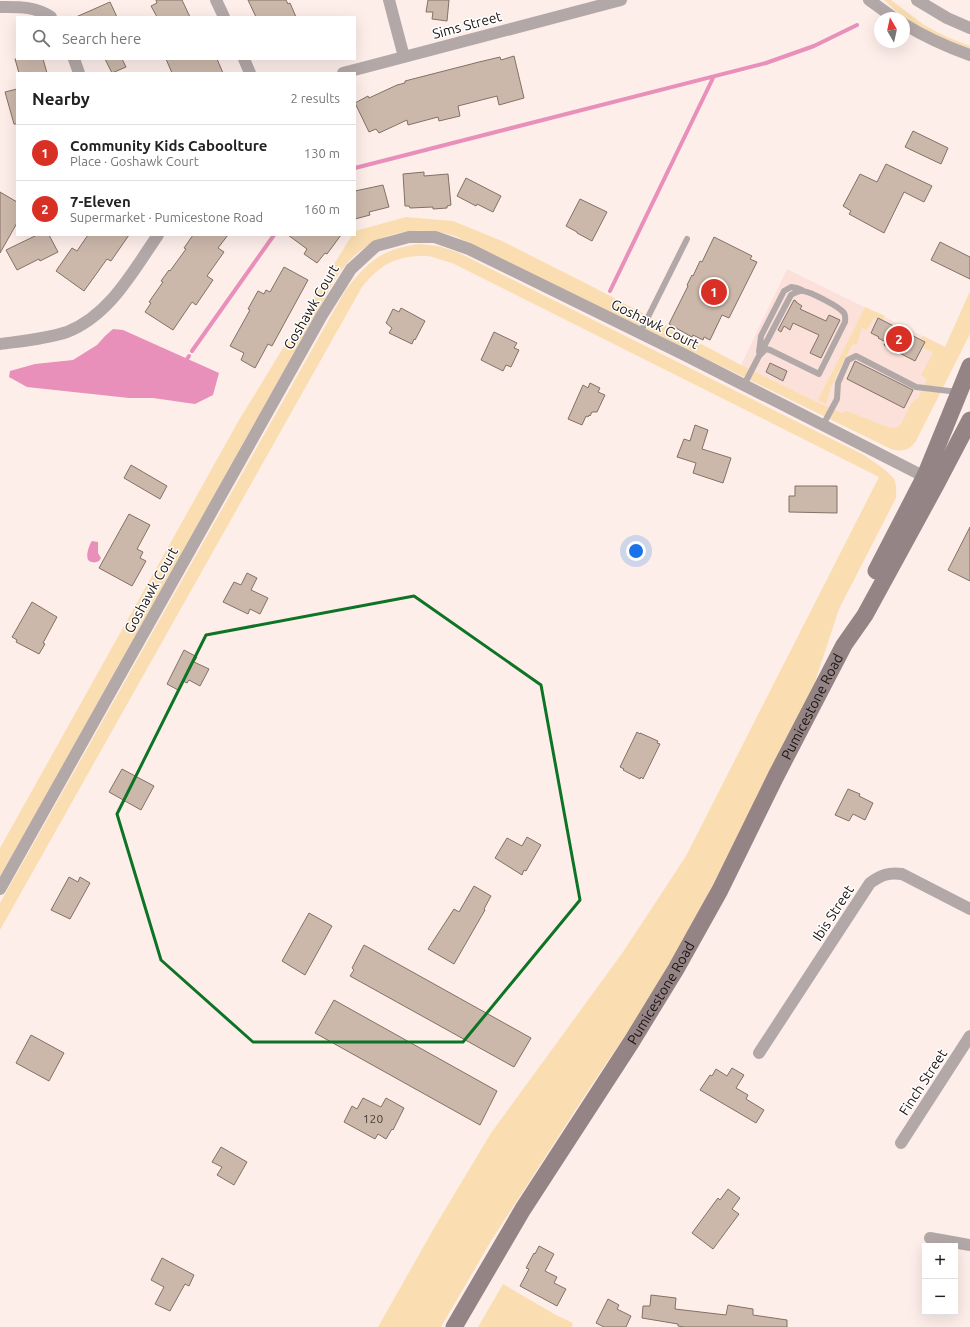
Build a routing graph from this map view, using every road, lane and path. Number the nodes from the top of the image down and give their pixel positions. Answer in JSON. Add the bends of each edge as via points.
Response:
{"nodes":[{"id":1,"x":216,"y":0,"type":"edge"},
{"id":2,"x":389,"y":0,"type":"edge"},
{"id":3,"x":621,"y":0,"type":"edge"},
{"id":4,"x":869,"y":0,"type":"edge"},
{"id":5,"x":917,"y":0,"type":"edge"},
{"id":6,"x":0,"y":7,"type":"edge"},
{"id":7,"x":886,"y":12,"type":"edge"},
{"id":8,"x":50,"y":16,"type":"edge"},
{"id":9,"x":224,"y":16,"type":"edge"},
{"id":10,"x":910,"y":28,"type":"edge"},
{"id":11,"x":970,"y":28,"type":"edge"},
{"id":12,"x":970,"y":55,"type":"edge"},
{"id":13,"x":404,"y":57,"type":"junction"},
{"id":14,"x":74,"y":60,"type":"edge"},
{"id":15,"x":244,"y":60,"type":"edge"},
{"id":16,"x":78,"y":72,"type":"edge"},
{"id":17,"x":250,"y":72,"type":"edge"},
{"id":18,"x":348,"y":72,"type":"edge"},
{"id":19,"x":157,"y":236,"type":"edge"},
{"id":20,"x":687,"y":239,"type":"dead end"},
{"id":21,"x":640,"y":333,"type":"junction"},
{"id":22,"x":0,"y":344,"type":"edge"},
{"id":23,"x":759,"y":356,"type":"junction"},
{"id":24,"x":970,"y":366,"type":"edge"},
{"id":25,"x":744,"y":385,"type":"junction"},
{"id":26,"x":959,"y":392,"type":"junction"},
{"id":27,"x":970,"y":420,"type":"edge"},
{"id":28,"x":823,"y":425,"type":"junction"},
{"id":29,"x":931,"y":480,"type":"junction"},
{"id":30,"x":0,"y":889,"type":"edge"},
{"id":31,"x":970,"y":909,"type":"edge"},
{"id":32,"x":970,"y":1036,"type":"edge"},
{"id":33,"x":760,"y":1053,"type":"dead end"},
{"id":34,"x":901,"y":1143,"type":"dead end"},
{"id":35,"x":930,"y":1238,"type":"dead end"},
{"id":36,"x":970,"y":1245,"type":"edge"},
{"id":37,"x":454,"y":1327,"type":"edge"}],
"edges":[{"from":1,"to":9,"type":"street"},
{"from":2,"to":13,"type":"street"},
{"from":3,"to":13,"type":"street","name":"Sims Street"},
{"from":4,"to":7,"type":"street"},
{"from":5,"to":11,"type":"street"},
{"from":6,"to":8,"type":"street","via":[[33,9]]},
{"from":10,"to":12,"type":"street"},
{"from":13,"to":18,"type":"street","name":"Sims Street"},
{"from":14,"to":16,"type":"street"},
{"from":15,"to":17,"type":"street"},
{"from":19,"to":22,"type":"street","via":[[111,301],[84,323],[66,332]]},
{"from":20,"to":21,"type":"lane"},
{"from":21,"to":25,"type":"street","name":"Goshawk Court"},
{"from":21,"to":30,"type":"street","name":"Goshawk Court","via":[[468,249],[435,236],[409,237],[376,246],[351,269],[322,315]]},
{"from":23,"to":23,"type":"lane","via":[[791,295],[796,292],[803,291],[835,305],[846,317],[819,374],[770,350],[766,349]]},
{"from":23,"to":25,"type":"lane"},
{"from":24,"to":26,"type":"main road","name":"Pumicestone Road"},
{"from":25,"to":28,"type":"street","name":"Goshawk Court"},
{"from":26,"to":28,"type":"lane","via":[[916,386],[856,356],[848,360],[838,383],[837,399]]},
{"from":26,"to":29,"type":"main road","name":"Pumicestone Road"},
{"from":27,"to":29,"type":"main road","name":"Pumicestone Road"},
{"from":28,"to":29,"type":"street","name":"Goshawk Court"},
{"from":29,"to":37,"type":"main road","name":"Pumicestone Road","via":[[854,614],[844,644],[720,890],[676,969],[523,1209]]},
{"from":31,"to":33,"type":"street","name":"Ibis Street","via":[[902,874],[887,873],[878,877],[870,883]]},
{"from":32,"to":34,"type":"street","name":"Finch Street"},
{"from":35,"to":36,"type":"street"}]}
